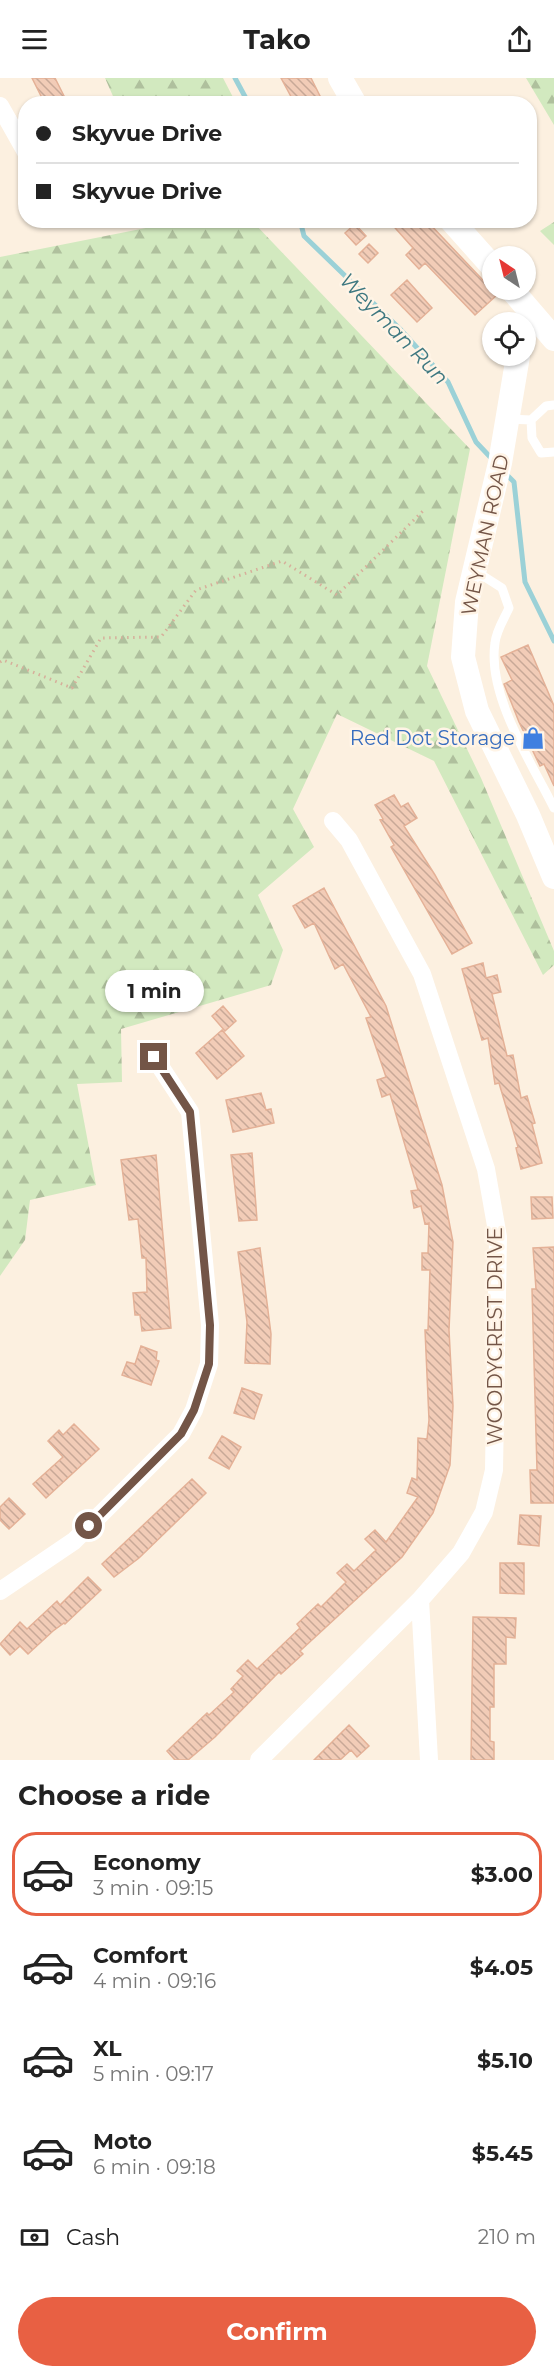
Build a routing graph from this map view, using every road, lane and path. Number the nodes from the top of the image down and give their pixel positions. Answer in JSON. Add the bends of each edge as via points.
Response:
{"nodes":[{"id":1,"x":340,"y":78,"type":"edge"},
{"id":2,"x":350,"y":96,"type":"edge"},
{"id":3,"x":0,"y":106,"type":"edge"},
{"id":4,"x":18,"y":138,"type":"edge"},
{"id":5,"x":458,"y":228,"type":"edge"},
{"id":6,"x":482,"y":255,"type":"edge"},
{"id":7,"x":520,"y":306,"type":"edge"},
{"id":8,"x":554,"y":339,"type":"edge"},
{"id":9,"x":518,"y":366,"type":"edge"},
{"id":10,"x":554,"y":405,"type":"edge"},
{"id":11,"x":516,"y":421,"type":"junction"},
{"id":12,"x":554,"y":453,"type":"edge"},
{"id":13,"x":423,"y":511,"type":"dead end"},
{"id":14,"x":475,"y":571,"type":"junction"},
{"id":15,"x":0,"y":662,"type":"edge"},
{"id":16,"x":554,"y":808,"type":"edge"},
{"id":17,"x":333,"y":821,"type":"dead end"},
{"id":18,"x":554,"y":877,"type":"edge"},
{"id":19,"x":154,"y":1057,"type":"dead end"},
{"id":20,"x":0,"y":1591,"type":"edge"},
{"id":21,"x":420,"y":1600,"type":"junction"},
{"id":22,"x":258,"y":1760,"type":"edge"},
{"id":23,"x":429,"y":1760,"type":"edge"}],
"edges":[{"from":1,"to":2,"type":"street"},
{"from":3,"to":4,"type":"street"},
{"from":5,"to":6,"type":"street"},
{"from":7,"to":8,"type":"street"},
{"from":9,"to":11,"type":"street","name":"WEYMAN ROAD"},
{"from":10,"to":11,"type":"lane"},
{"from":11,"to":12,"type":"lane","via":[[541,453]]},
{"from":11,"to":14,"type":"street","name":"WEYMAN ROAD"},
{"from":13,"to":15,"type":"path","via":[[337,595],[282,561],[196,590],[161,637],[102,638],[72,688]]},
{"from":14,"to":16,"type":"lane","via":[[502,588],[509,608],[495,641],[494,665],[507,714]]},
{"from":14,"to":18,"type":"street","name":"WEYMAN ROAD","via":[[467,602],[463,657],[477,711]]},
{"from":17,"to":21,"type":"street","name":"WOODYCREST DRIVE","via":[[349,840],[422,974],[486,1169],[498,1237],[494,1470],[484,1512],[461,1553]]},
{"from":19,"to":20,"type":"street","via":[[190,1112],[210,1325],[209,1364],[194,1410],[181,1434],[74,1542]]},
{"from":21,"to":22,"type":"street","name":"WOODYCREST DRIVE"},
{"from":21,"to":23,"type":"street"}]}
